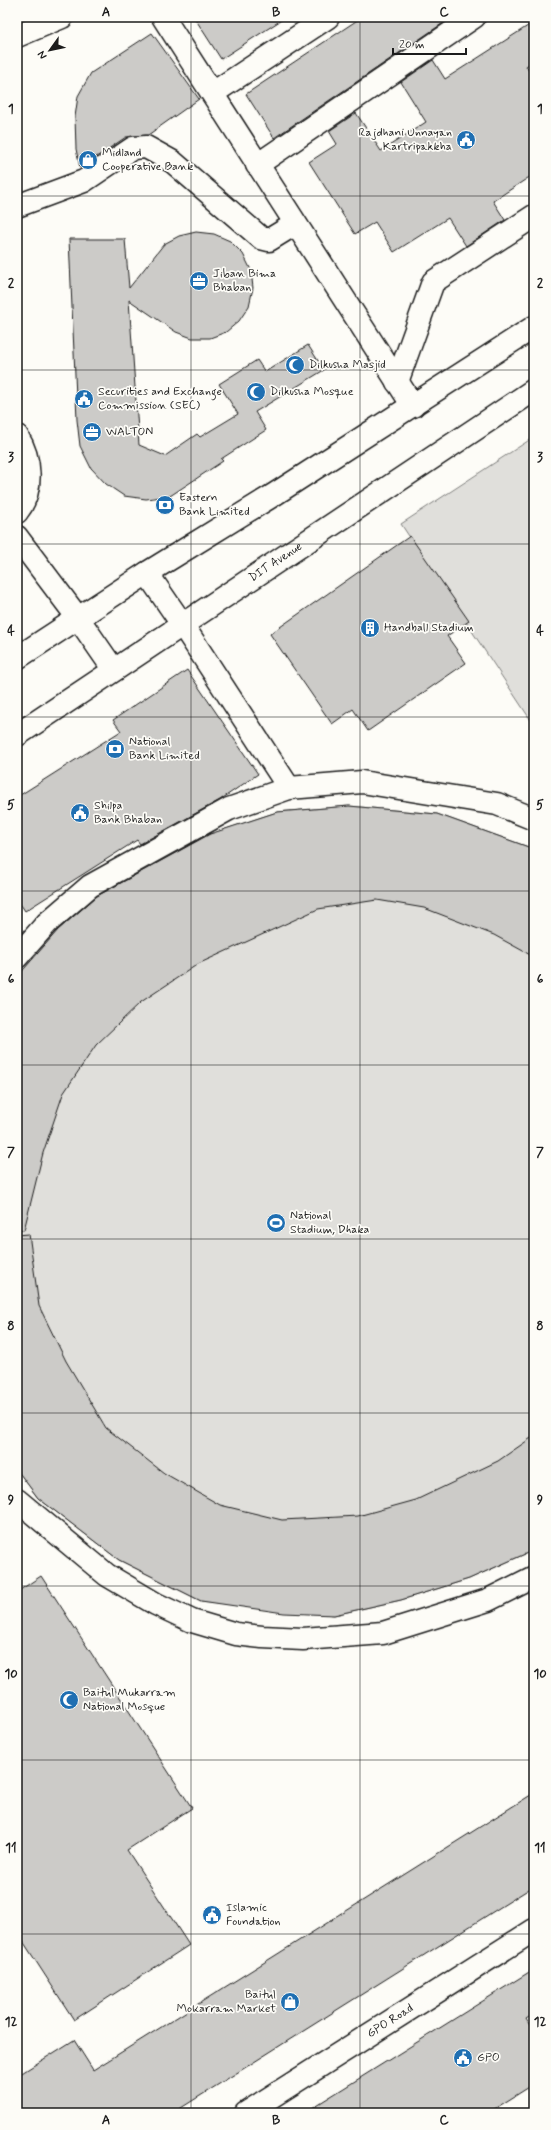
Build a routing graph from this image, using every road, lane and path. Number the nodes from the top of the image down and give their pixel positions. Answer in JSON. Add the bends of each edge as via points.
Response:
{"nodes":[{"id":1,"x":62,"y":17,"type":"edge"},
{"id":2,"x":163,"y":17,"type":"edge"},
{"id":3,"x":328,"y":17,"type":"edge"},
{"id":4,"x":474,"y":17,"type":"edge"},
{"id":5,"x":17,"y":36,"type":"edge"},
{"id":6,"x":213,"y":93,"type":"junction"},
{"id":7,"x":257,"y":164,"type":"junction"},
{"id":8,"x":17,"y":206,"type":"edge"},
{"id":9,"x":534,"y":216,"type":"edge"},
{"id":10,"x":295,"y":224,"type":"junction"},
{"id":11,"x":534,"y":327,"type":"edge"},
{"id":12,"x":397,"y":382,"type":"junction"},
{"id":13,"x":534,"y":390,"type":"edge"},
{"id":14,"x":413,"y":406,"type":"junction"},
{"id":15,"x":17,"y":436,"type":"edge"},
{"id":16,"x":17,"y":512,"type":"edge"},
{"id":17,"x":17,"y":537,"type":"edge"},
{"id":18,"x":147,"y":573,"type":"junction"},
{"id":19,"x":78,"y":618,"type":"junction"},
{"id":20,"x":182,"y":624,"type":"junction"},
{"id":21,"x":17,"y":658,"type":"edge"},
{"id":22,"x":114,"y":670,"type":"junction"},
{"id":23,"x":17,"y":735,"type":"edge"},
{"id":24,"x":289,"y":788,"type":"junction"},
{"id":25,"x":534,"y":819,"type":"edge"},
{"id":26,"x":17,"y":957,"type":"edge"},
{"id":27,"x":17,"y":1500,"type":"edge"},
{"id":28,"x":534,"y":1577,"type":"edge"},
{"id":29,"x":534,"y":1930,"type":"edge"},
{"id":30,"x":246,"y":2113,"type":"edge"}],
"edges":[{"from":1,"to":5,"type":"main road"},
{"from":2,"to":6,"type":"main road"},
{"from":3,"to":6,"type":"main road"},
{"from":4,"to":7,"type":"main road"},
{"from":6,"to":7,"type":"main road"},
{"from":7,"to":10,"type":"main road"},
{"from":8,"to":10,"type":"main road","via":[[84,180],[133,148],[146,147],[173,162],[261,238],[269,240]]},
{"from":9,"to":12,"type":"main road","via":[[433,282]]},
{"from":10,"to":12,"type":"main road"},
{"from":11,"to":14,"type":"main road"},
{"from":12,"to":14,"type":"main road"},
{"from":13,"to":20,"type":"main road","name":"DIT Avenue"},
{"from":14,"to":18,"type":"main road"},
{"from":15,"to":16,"type":"main road","via":[[29,466],[28,488]]},
{"from":17,"to":19,"type":"main road"},
{"from":18,"to":19,"type":"main road"},
{"from":18,"to":20,"type":"main road"},
{"from":19,"to":21,"type":"main road"},
{"from":19,"to":22,"type":"main road"},
{"from":20,"to":22,"type":"main road","name":"DIT Avenue"},
{"from":20,"to":24,"type":"main road"},
{"from":22,"to":23,"type":"main road","name":"DIT Avenue"},
{"from":24,"to":25,"type":"main road","via":[[362,782],[497,804]]},
{"from":24,"to":26,"type":"main road","via":[[229,809],[90,886],[47,923]]},
{"from":27,"to":28,"type":"main road","via":[[107,1575],[156,1604],[192,1621],[236,1634],[262,1638],[303,1639],[383,1633],[488,1600]]},
{"from":29,"to":30,"type":"main road","name":"GPO Road"}]}
